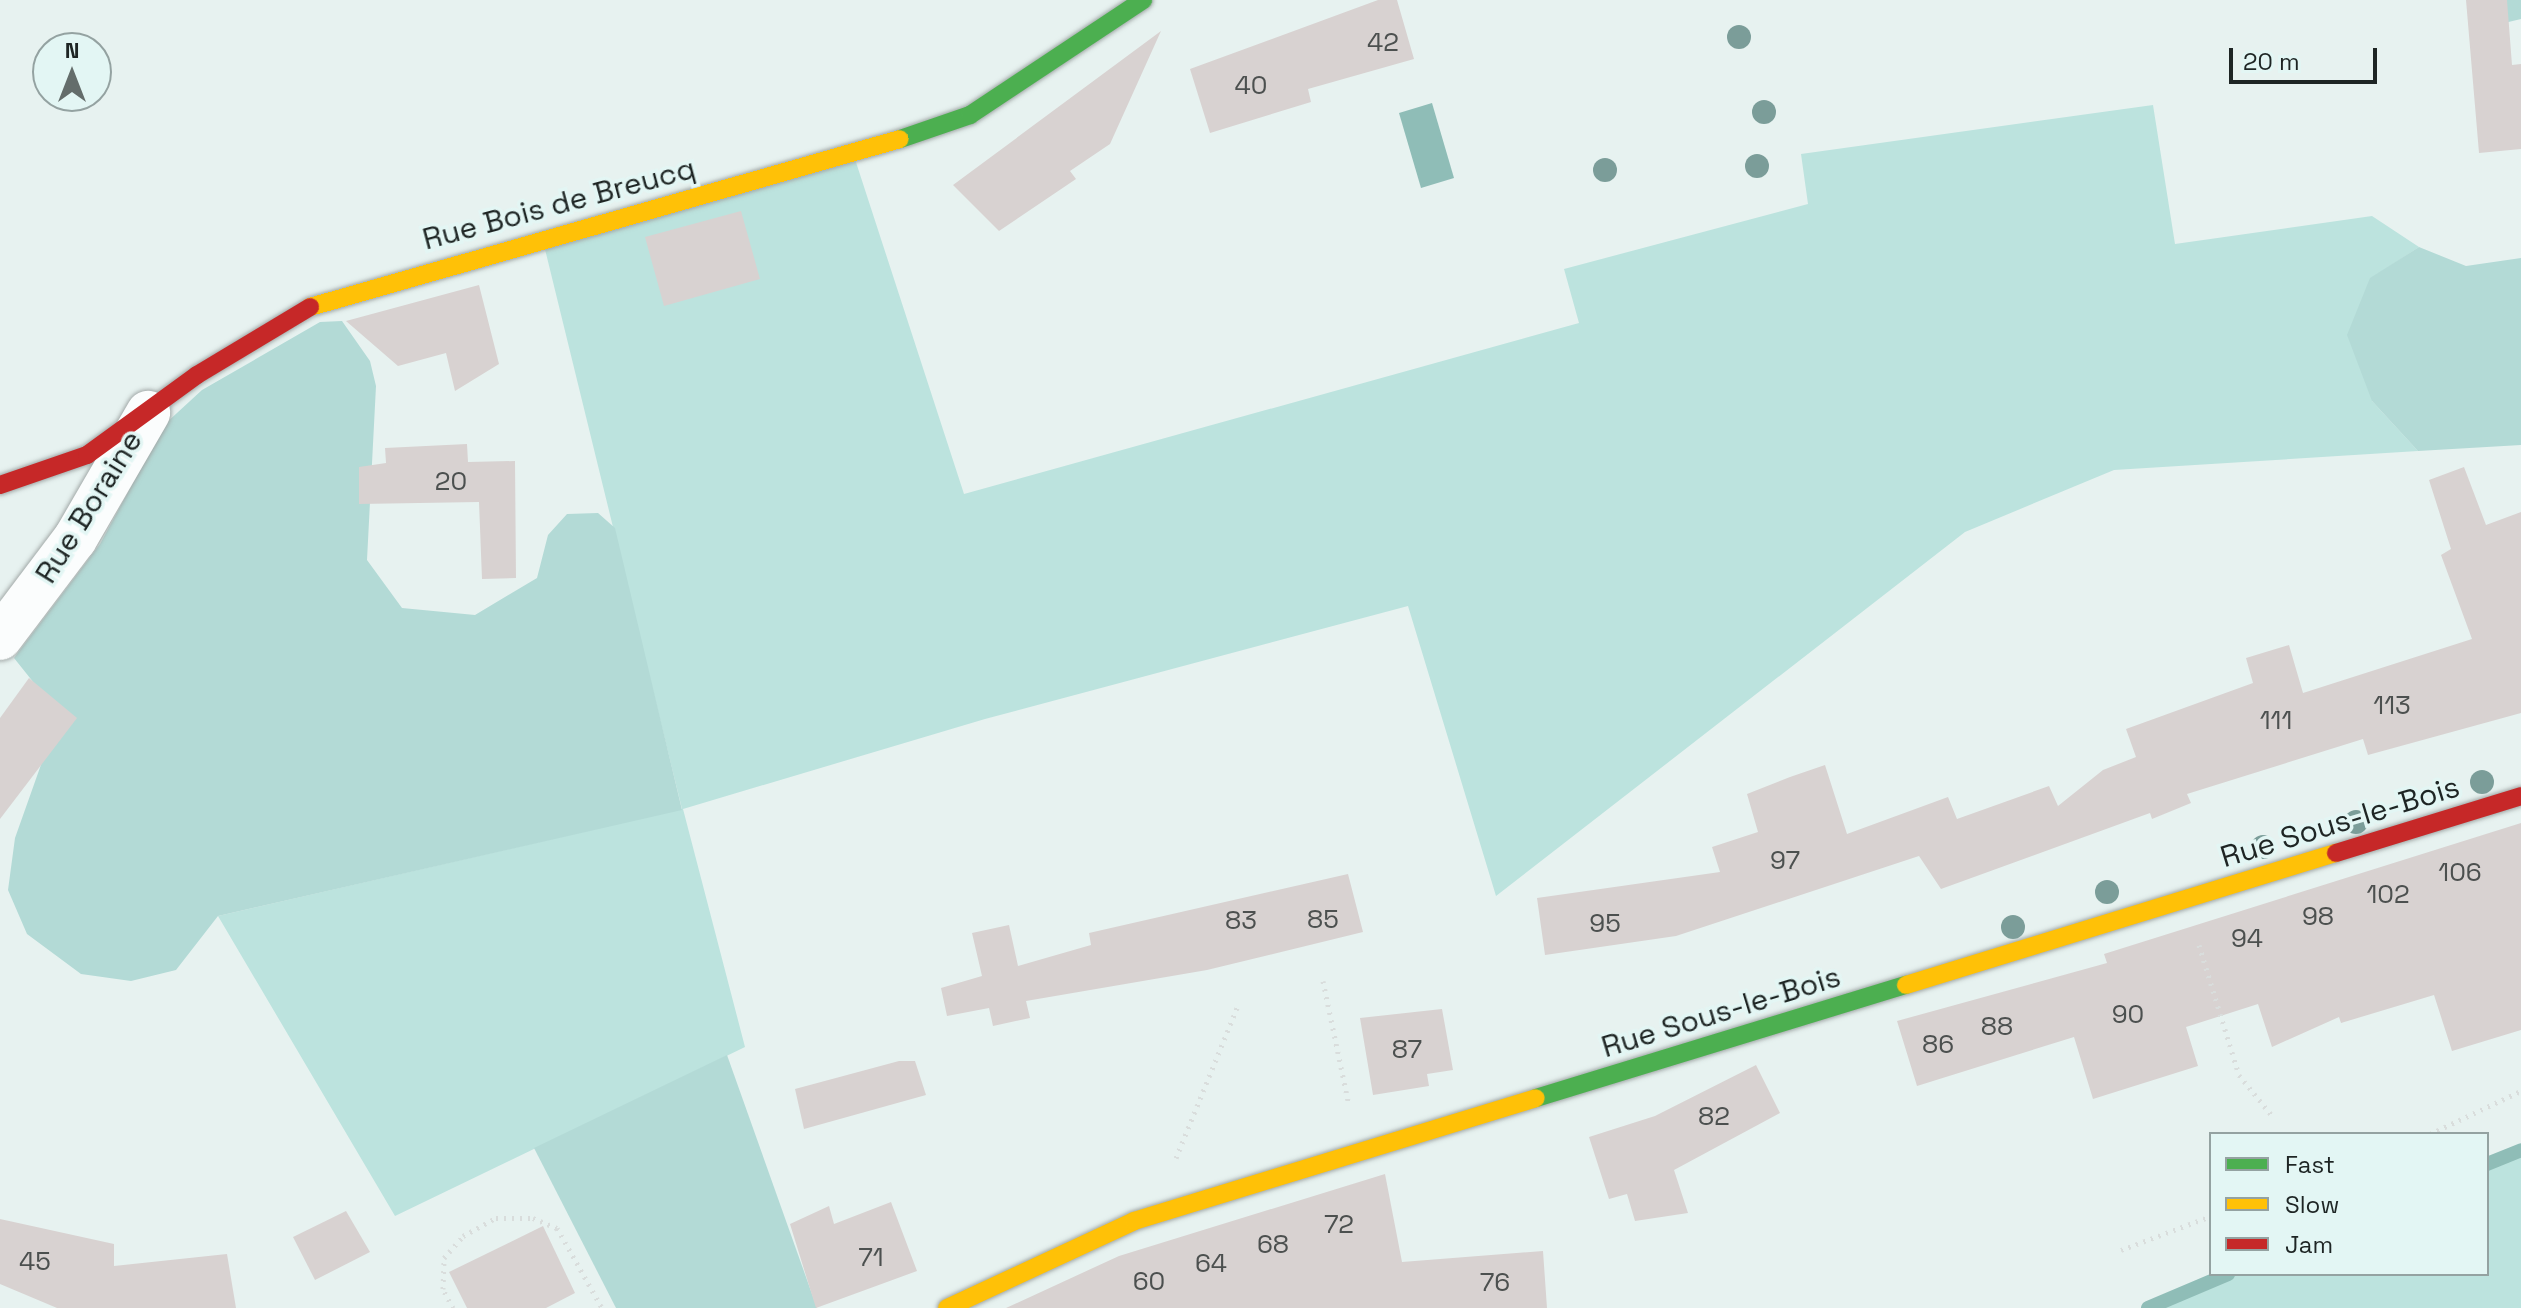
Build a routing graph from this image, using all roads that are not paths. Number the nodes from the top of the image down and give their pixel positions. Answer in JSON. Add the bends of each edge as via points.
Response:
{"nodes":[{"id":1,"x":1143,"y":0,"type":"edge"},
{"id":2,"x":148,"y":413,"type":"junction"},
{"id":3,"x":0,"y":485,"type":"edge"},
{"id":4,"x":0,"y":638,"type":"edge"},
{"id":5,"x":2521,"y":796,"type":"edge"},
{"id":6,"x":947,"y":1308,"type":"edge"}],
"edges":[{"from":1,"to":2,"type":"street","name":"Rue Bois de Breucq","via":[[970,115],[315,304]]},
{"from":2,"to":3,"type":"street","name":"Rue Bois de Breucq","via":[[87,455]]},
{"from":2,"to":4,"type":"street","name":"Rue Boraine","via":[[75,539]]},
{"from":5,"to":6,"type":"street","name":"Rue Sous-le-Bois","via":[[1170,1210]]}]}
